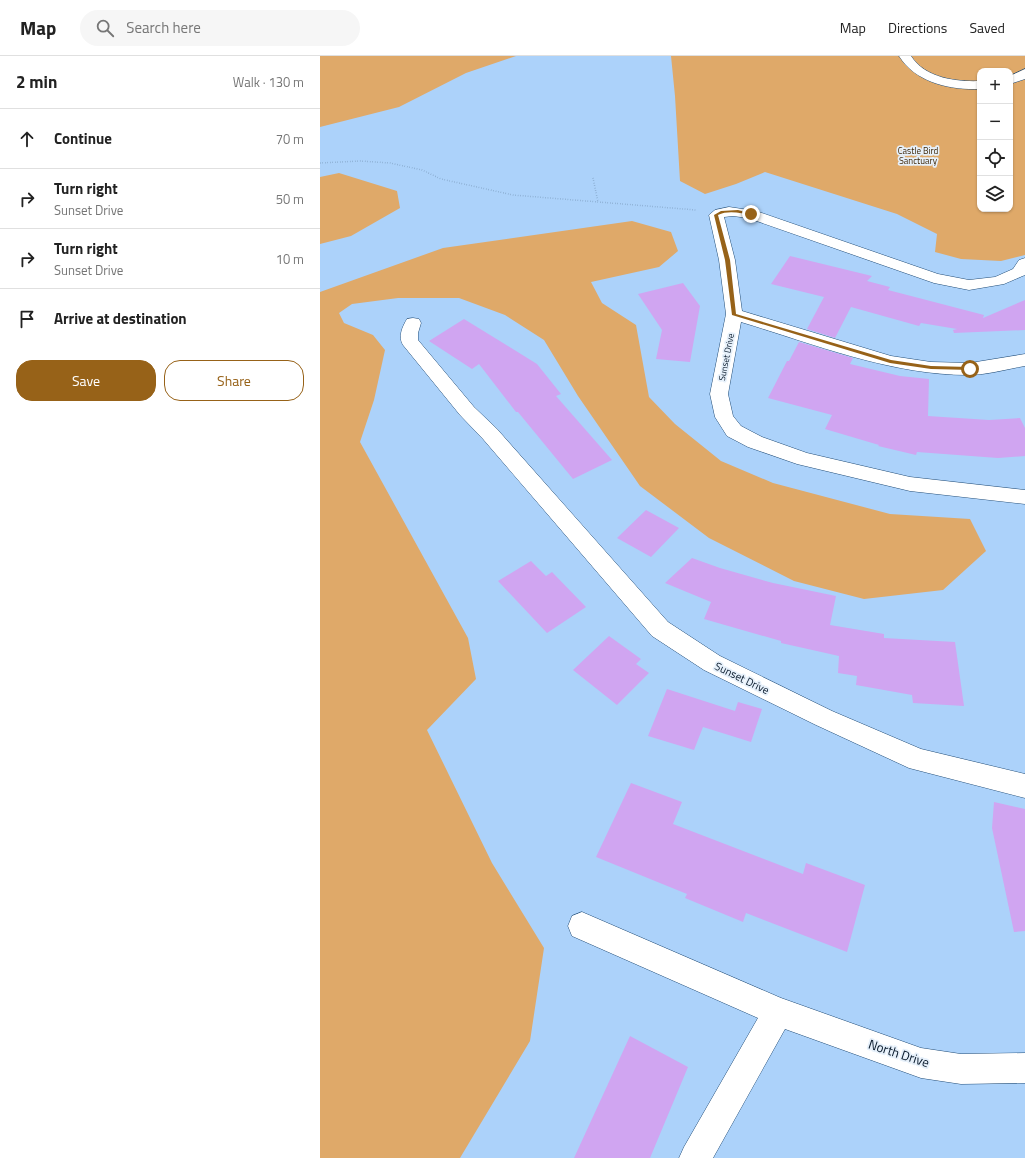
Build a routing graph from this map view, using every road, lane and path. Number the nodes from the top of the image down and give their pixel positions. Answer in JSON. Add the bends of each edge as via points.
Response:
{"nodes":[{"id":1,"x":905,"y":56,"type":"edge"},
{"id":2,"x":1025,"y":73,"type":"edge"},
{"id":3,"x":1013,"y":79,"type":"edge"},
{"id":4,"x":977,"y":85,"type":"edge"},
{"id":5,"x":320,"y":163,"type":"edge"},
{"id":6,"x":593,"y":178,"type":"dead end"},
{"id":7,"x":598,"y":202,"type":"junction"},
{"id":8,"x":716,"y":215,"type":"junction"},
{"id":9,"x":1025,"y":263,"type":"edge"},
{"id":10,"x":734,"y":314,"type":"junction"},
{"id":11,"x":413,"y":323,"type":"dead end"},
{"id":12,"x":1025,"y":360,"type":"edge"},
{"id":13,"x":1025,"y":497,"type":"edge"},
{"id":14,"x":1025,"y":786,"type":"edge"},
{"id":15,"x":582,"y":926,"type":"dead end"},
{"id":16,"x":778,"y":1012,"type":"junction"},
{"id":17,"x":1025,"y":1068,"type":"edge"},
{"id":18,"x":695,"y":1158,"type":"edge"}],
"edges":[{"from":1,"to":4,"type":"street","via":[[915,68],[926,75],[951,83]]},
{"from":2,"to":3,"type":"street"},
{"from":5,"to":7,"type":"path","via":[[360,160],[390,163],[422,170],[441,179],[476,188]]},
{"from":6,"to":7,"type":"path"},
{"from":7,"to":8,"type":"path","via":[[696,210]]},
{"from":8,"to":9,"type":"street","via":[[721,212],[738,211],[751,214],[934,278],[969,285],[998,281],[1019,272]]},
{"from":8,"to":10,"type":"street","name":"Sunset Drive","via":[[727,260]]},
{"from":10,"to":12,"type":"street","via":[[890,361],[931,368],[970,369]]},
{"from":10,"to":13,"type":"street","name":"Sunset Drive","via":[[719,394],[724,417],[734,431],[755,442],[804,459],[910,484]]},
{"from":11,"to":14,"type":"street","name":"Sunset Drive","via":[[409,333],[410,341],[467,411],[660,629],[712,663],[824,718],[918,760]]},
{"from":15,"to":16,"type":"street","name":"North Drive"},
{"from":16,"to":17,"type":"street","name":"North Drive","via":[[921,1062],[961,1070]]},
{"from":16,"to":18,"type":"street"}]}
